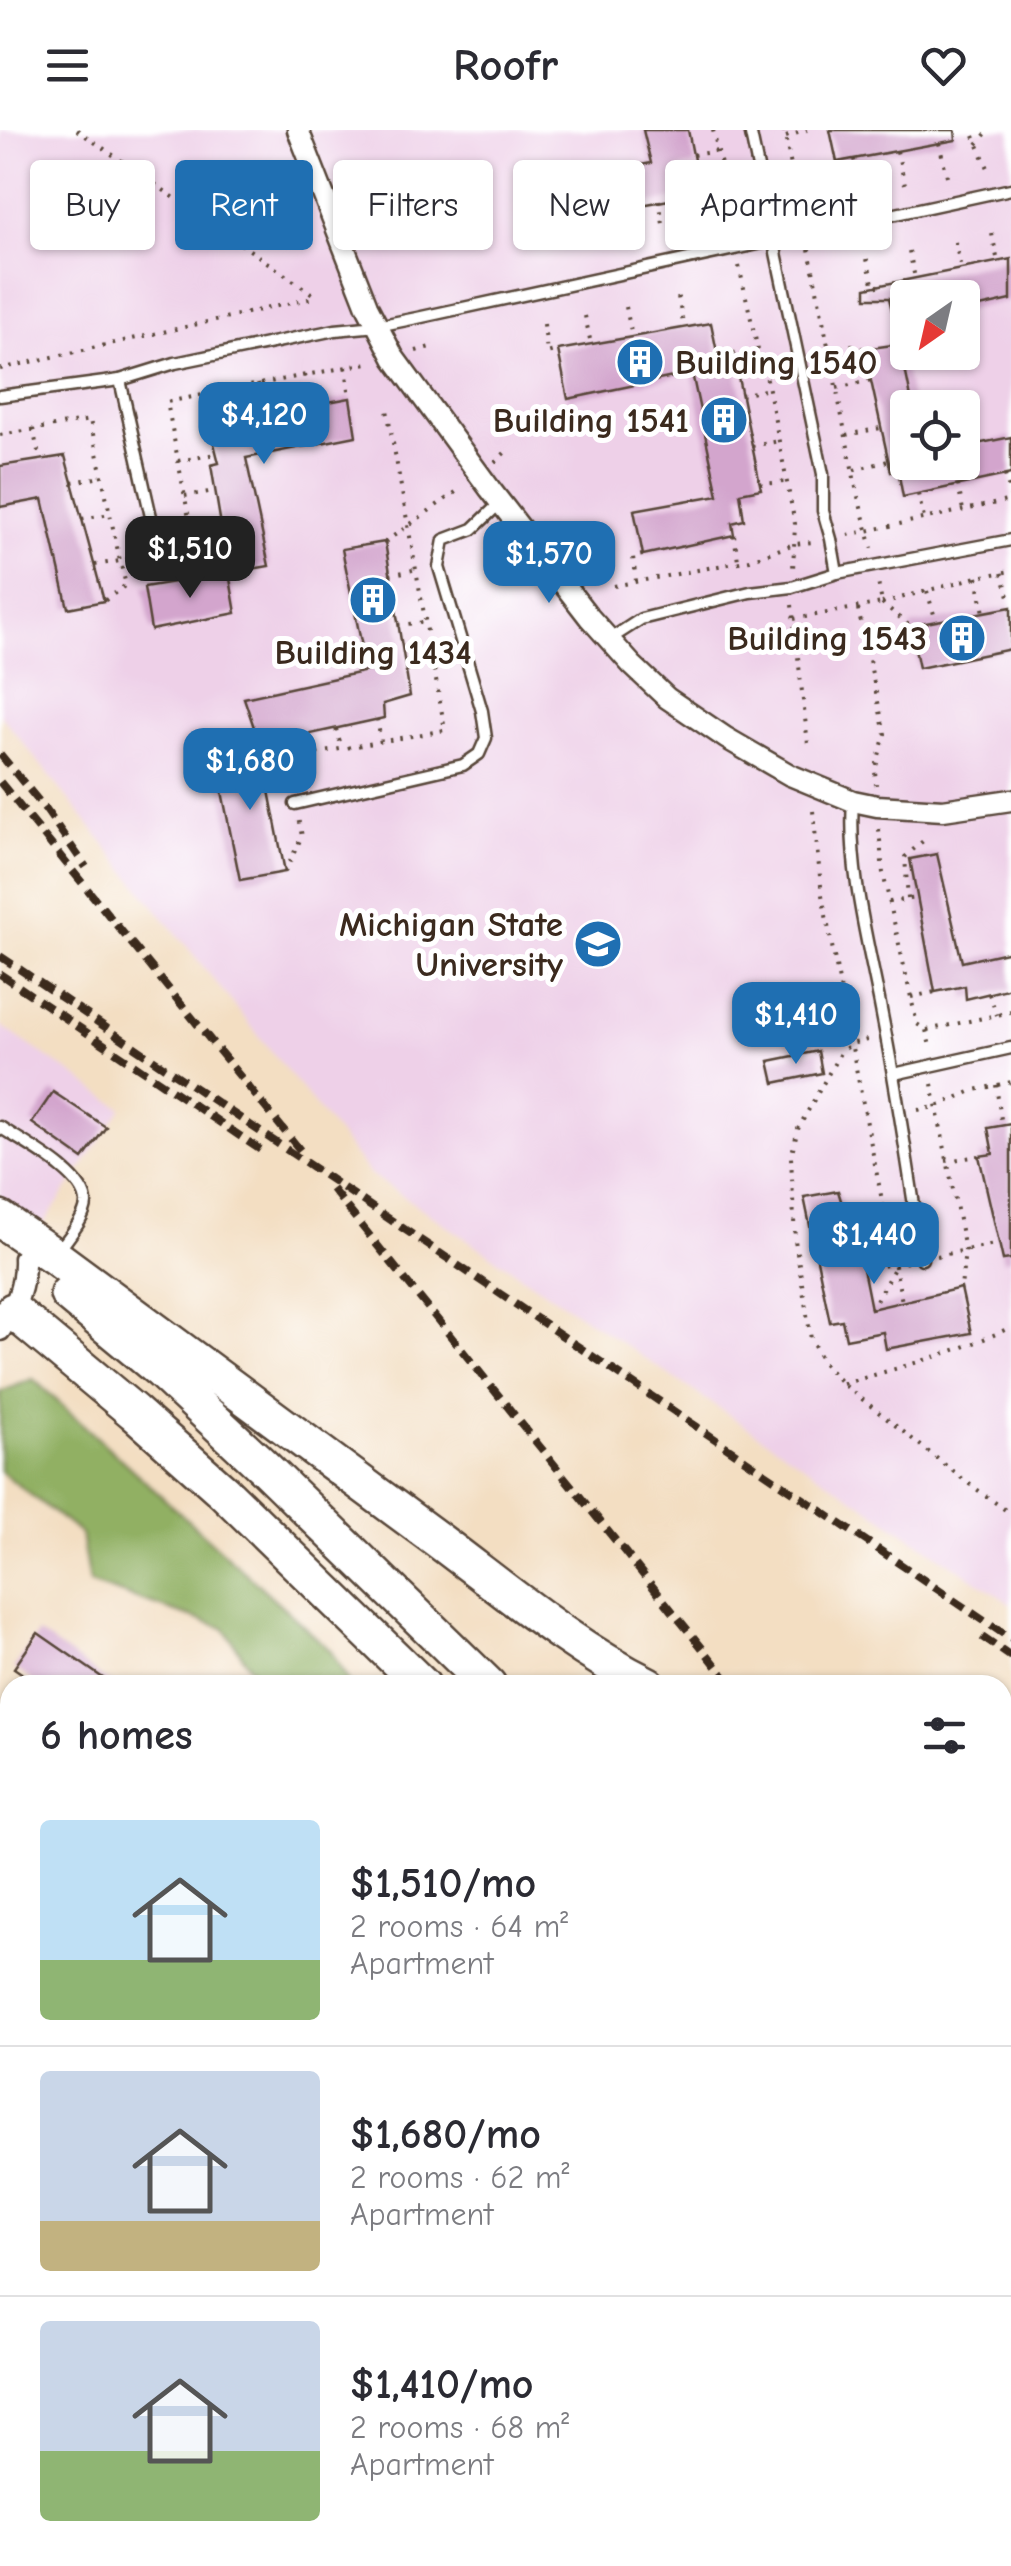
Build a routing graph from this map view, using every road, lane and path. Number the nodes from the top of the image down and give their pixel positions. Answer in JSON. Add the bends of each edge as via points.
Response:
{"nodes":[{"id":1,"x":77,"y":130,"type":"edge"},
{"id":2,"x":298,"y":130,"type":"edge"},
{"id":3,"x":713,"y":130,"type":"edge"},
{"id":4,"x":750,"y":130,"type":"edge"},
{"id":5,"x":807,"y":130,"type":"edge"},
{"id":6,"x":989,"y":130,"type":"edge"},
{"id":7,"x":785,"y":133,"type":"edge"},
{"id":8,"x":974,"y":136,"type":"dead end"},
{"id":9,"x":938,"y":143,"type":"dead end"},
{"id":10,"x":978,"y":144,"type":"junction"},
{"id":11,"x":718,"y":151,"type":"junction"},
{"id":12,"x":897,"y":151,"type":"dead end"},
{"id":13,"x":693,"y":155,"type":"dead end"},
{"id":14,"x":720,"y":160,"type":"edge"},
{"id":15,"x":757,"y":160,"type":"edge"},
{"id":16,"x":790,"y":160,"type":"edge"},
{"id":17,"x":988,"y":168,"type":"dead end"},
{"id":18,"x":947,"y":176,"type":"dead end"},
{"id":19,"x":905,"y":184,"type":"dead end"},
{"id":20,"x":1011,"y":189,"type":"edge"},
{"id":21,"x":658,"y":200,"type":"dead end"},
{"id":22,"x":892,"y":215,"type":"edge"},
{"id":23,"x":664,"y":230,"type":"dead end"},
{"id":24,"x":992,"y":234,"type":"dead end"},
{"id":25,"x":955,"y":242,"type":"dead end"},
{"id":26,"x":726,"y":250,"type":"edge"},
{"id":27,"x":735,"y":250,"type":"edge"},
{"id":28,"x":776,"y":250,"type":"edge"},
{"id":29,"x":810,"y":250,"type":"edge"},
{"id":30,"x":909,"y":251,"type":"dead end"},
{"id":31,"x":866,"y":259,"type":"dead end"},
{"id":32,"x":998,"y":262,"type":"dead end"},
{"id":33,"x":961,"y":269,"type":"dead end"},
{"id":34,"x":915,"y":278,"type":"dead end"},
{"id":35,"x":886,"y":284,"type":"dead end"},
{"id":36,"x":678,"y":297,"type":"dead end"},
{"id":37,"x":626,"y":308,"type":"dead end"},
{"id":38,"x":585,"y":316,"type":"dead end"},
{"id":39,"x":544,"y":324,"type":"dead end"},
{"id":40,"x":378,"y":326,"type":"junction"},
{"id":41,"x":684,"y":328,"type":"dead end"},
{"id":42,"x":632,"y":337,"type":"dead end"},
{"id":43,"x":591,"y":344,"type":"dead end"},
{"id":44,"x":829,"y":349,"type":"junction"},
{"id":45,"x":558,"y":350,"type":"dead end"},
{"id":46,"x":758,"y":350,"type":"junction"},
{"id":47,"x":864,"y":350,"type":"dead end"},
{"id":48,"x":732,"y":353,"type":"dead end"},
{"id":49,"x":358,"y":365,"type":"dead end"},
{"id":50,"x":346,"y":368,"type":"junction"},
{"id":51,"x":0,"y":370,"type":"edge"},
{"id":52,"x":305,"y":375,"type":"junction"},
{"id":53,"x":120,"y":380,"type":"junction"},
{"id":54,"x":871,"y":380,"type":"dead end"},
{"id":55,"x":258,"y":384,"type":"junction"},
{"id":56,"x":769,"y":388,"type":"junction"},
{"id":57,"x":836,"y":388,"type":"junction"},
{"id":58,"x":222,"y":391,"type":"junction"},
{"id":59,"x":741,"y":394,"type":"dead end"},
{"id":60,"x":0,"y":396,"type":"edge"},
{"id":61,"x":350,"y":398,"type":"dead end"},
{"id":62,"x":386,"y":404,"type":"dead end"},
{"id":63,"x":311,"y":406,"type":"dead end"},
{"id":64,"x":264,"y":414,"type":"dead end"},
{"id":65,"x":228,"y":421,"type":"dead end"},
{"id":66,"x":881,"y":428,"type":"dead end"},
{"id":67,"x":33,"y":429,"type":"junction"},
{"id":68,"x":0,"y":434,"type":"edge"},
{"id":69,"x":846,"y":435,"type":"junction"},
{"id":70,"x":779,"y":441,"type":"junction"},
{"id":71,"x":752,"y":446,"type":"dead end"},
{"id":72,"x":216,"y":454,"type":"dead end"},
{"id":73,"x":40,"y":460,"type":"dead end"},
{"id":74,"x":178,"y":461,"type":"junction"},
{"id":75,"x":888,"y":461,"type":"dead end"},
{"id":76,"x":853,"y":470,"type":"junction"},
{"id":77,"x":1004,"y":476,"type":"dead end"},
{"id":78,"x":102,"y":477,"type":"junction"},
{"id":79,"x":72,"y":482,"type":"dead end"},
{"id":80,"x":787,"y":482,"type":"junction"},
{"id":81,"x":760,"y":484,"type":"dead end"},
{"id":82,"x":958,"y":485,"type":"dead end"},
{"id":83,"x":215,"y":490,"type":"dead end"},
{"id":84,"x":918,"y":494,"type":"dead end"},
{"id":85,"x":184,"y":496,"type":"junction"},
{"id":86,"x":450,"y":496,"type":"dead end"},
{"id":87,"x":1011,"y":497,"type":"edge"},
{"id":88,"x":501,"y":502,"type":"junction"},
{"id":89,"x":963,"y":510,"type":"dead end"},
{"id":90,"x":110,"y":514,"type":"junction"},
{"id":91,"x":924,"y":518,"type":"dead end"},
{"id":92,"x":82,"y":519,"type":"dead end"},
{"id":93,"x":409,"y":527,"type":"junction"},
{"id":94,"x":734,"y":535,"type":"dead end"},
{"id":95,"x":224,"y":539,"type":"dead end"},
{"id":96,"x":1011,"y":540,"type":"edge"},
{"id":97,"x":385,"y":542,"type":"dead end"},
{"id":98,"x":194,"y":545,"type":"junction"},
{"id":99,"x":159,"y":552,"type":"junction"},
{"id":100,"x":643,"y":554,"type":"dead end"},
{"id":101,"x":120,"y":560,"type":"junction"},
{"id":102,"x":738,"y":562,"type":"dead end"},
{"id":103,"x":94,"y":566,"type":"dead end"},
{"id":104,"x":876,"y":567,"type":"junction"},
{"id":105,"x":417,"y":569,"type":"junction"},
{"id":106,"x":1011,"y":571,"type":"edge"},
{"id":107,"x":229,"y":572,"type":"dead end"},
{"id":108,"x":837,"y":572,"type":"junction"},
{"id":109,"x":1002,"y":572,"type":"junction"},
{"id":110,"x":390,"y":575,"type":"dead end"},
{"id":111,"x":198,"y":578,"type":"dead end"},
{"id":112,"x":977,"y":578,"type":"junction"},
{"id":113,"x":636,"y":582,"type":"dead end"},
{"id":114,"x":792,"y":588,"type":"junction"},
{"id":115,"x":926,"y":591,"type":"junction"},
{"id":116,"x":104,"y":600,"type":"dead end"},
{"id":117,"x":882,"y":603,"type":"junction"},
{"id":118,"x":1011,"y":603,"type":"edge"},
{"id":119,"x":858,"y":608,"type":"junction"},
{"id":120,"x":984,"y":612,"type":"dead end"},
{"id":121,"x":794,"y":620,"type":"junction"},
{"id":122,"x":426,"y":622,"type":"junction"},
{"id":123,"x":936,"y":622,"type":"dead end"},
{"id":124,"x":398,"y":626,"type":"dead end"},
{"id":125,"x":910,"y":626,"type":"dead end"},
{"id":126,"x":609,"y":640,"type":"junction"},
{"id":127,"x":434,"y":664,"type":"junction"},
{"id":128,"x":406,"y":670,"type":"dead end"},
{"id":129,"x":377,"y":720,"type":"dead end"},
{"id":130,"x":336,"y":728,"type":"dead end"},
{"id":131,"x":282,"y":740,"type":"dead end"},
{"id":132,"x":381,"y":741,"type":"junction"},
{"id":133,"x":808,"y":744,"type":"dead end"},
{"id":134,"x":260,"y":746,"type":"dead end"},
{"id":135,"x":342,"y":748,"type":"junction"},
{"id":136,"x":285,"y":759,"type":"junction"},
{"id":137,"x":264,"y":766,"type":"dead end"},
{"id":138,"x":816,"y":787,"type":"junction"},
{"id":139,"x":1011,"y":800,"type":"edge"},
{"id":140,"x":854,"y":802,"type":"junction"},
{"id":141,"x":295,"y":804,"type":"junction"},
{"id":142,"x":877,"y":806,"type":"junction"},
{"id":143,"x":924,"y":840,"type":"dead end"},
{"id":144,"x":285,"y":872,"type":"dead end"},
{"id":145,"x":917,"y":898,"type":"dead end"},
{"id":146,"x":908,"y":899,"type":"junction"},
{"id":147,"x":889,"y":902,"type":"junction"},
{"id":148,"x":935,"y":992,"type":"dead end"},
{"id":149,"x":989,"y":994,"type":"dead end"},
{"id":150,"x":911,"y":997,"type":"junction"},
{"id":151,"x":1011,"y":1012,"type":"edge"},
{"id":152,"x":998,"y":1016,"type":"junction"},
{"id":153,"x":917,"y":1024,"type":"junction"},
{"id":154,"x":905,"y":1027,"type":"dead end"},
{"id":155,"x":926,"y":1030,"type":"junction"},
{"id":156,"x":886,"y":1035,"type":"junction"},
{"id":157,"x":851,"y":1044,"type":"junction"},
{"id":158,"x":1011,"y":1048,"type":"edge"},
{"id":159,"x":931,"y":1064,"type":"junction"},
{"id":160,"x":894,"y":1074,"type":"junction"},
{"id":161,"x":1011,"y":1082,"type":"edge"},
{"id":162,"x":996,"y":1085,"type":"junction"},
{"id":163,"x":935,"y":1108,"type":"junction"},
{"id":164,"x":908,"y":1112,"type":"dead end"},
{"id":165,"x":1002,"y":1126,"type":"dead end"},
{"id":166,"x":0,"y":1127,"type":"edge"},
{"id":167,"x":980,"y":1156,"type":"dead end"},
{"id":168,"x":946,"y":1161,"type":"junction"},
{"id":169,"x":0,"y":1219,"type":"edge"},
{"id":170,"x":999,"y":1243,"type":"dead end"},
{"id":171,"x":26,"y":1250,"type":"edge"},
{"id":172,"x":965,"y":1250,"type":"junction"},
{"id":173,"x":922,"y":1259,"type":"junction"},
{"id":174,"x":896,"y":1265,"type":"junction"},
{"id":175,"x":864,"y":1269,"type":"dead end"},
{"id":176,"x":960,"y":1288,"type":"dead end"},
{"id":177,"x":902,"y":1302,"type":"dead end"},
{"id":178,"x":872,"y":1309,"type":"dead end"},
{"id":179,"x":6,"y":1320,"type":"edge"},
{"id":180,"x":1011,"y":1327,"type":"edge"},
{"id":181,"x":843,"y":1384,"type":"junction"},
{"id":182,"x":1011,"y":1514,"type":"edge"},
{"id":183,"x":412,"y":1675,"type":"edge"},
{"id":184,"x":478,"y":1675,"type":"edge"},
{"id":185,"x":630,"y":1675,"type":"edge"}],
"edges":[{"from":1,"to":51,"type":"path","via":[[317,297]]},
{"from":2,"to":40,"type":"street"},
{"from":3,"to":11,"type":"path"},
{"from":4,"to":15,"type":"lane"},
{"from":5,"to":7,"type":"path"},
{"from":6,"to":10,"type":"path"},
{"from":7,"to":16,"type":"path"},
{"from":8,"to":10,"type":"path"},
{"from":9,"to":18,"type":"path"},
{"from":10,"to":17,"type":"path"},
{"from":11,"to":13,"type":"path"},
{"from":11,"to":14,"type":"path"},
{"from":12,"to":19,"type":"path"},
{"from":20,"to":22,"type":"lane"},
{"from":21,"to":23,"type":"path"},
{"from":24,"to":32,"type":"path"},
{"from":25,"to":33,"type":"path"},
{"from":26,"to":40,"type":"lane"},
{"from":27,"to":46,"type":"path"},
{"from":28,"to":108,"type":"lane"},
{"from":29,"to":44,"type":"path"},
{"from":30,"to":34,"type":"path"},
{"from":31,"to":35,"type":"path","via":[[874,287]]},
{"from":36,"to":41,"type":"path"},
{"from":37,"to":42,"type":"path"},
{"from":38,"to":43,"type":"path"},
{"from":39,"to":45,"type":"path","via":[[548,353]]},
{"from":40,"to":53,"type":"lane","via":[[246,348]]},
{"from":40,"to":88,"type":"street","via":[[394,358]]},
{"from":44,"to":47,"type":"path"},
{"from":44,"to":57,"type":"path"},
{"from":46,"to":48,"type":"path"},
{"from":46,"to":56,"type":"path"},
{"from":49,"to":50,"type":"path"},
{"from":50,"to":52,"type":"path"},
{"from":50,"to":61,"type":"path"},
{"from":52,"to":55,"type":"path"},
{"from":52,"to":63,"type":"path"},
{"from":53,"to":60,"type":"lane"},
{"from":53,"to":99,"type":"lane"},
{"from":54,"to":57,"type":"path"},
{"from":55,"to":58,"type":"path"},
{"from":55,"to":64,"type":"path"},
{"from":56,"to":59,"type":"path"},
{"from":56,"to":70,"type":"path"},
{"from":57,"to":69,"type":"path"},
{"from":58,"to":65,"type":"path"},
{"from":58,"to":74,"type":"path","via":[[168,402]]},
{"from":62,"to":93,"type":"path"},
{"from":66,"to":69,"type":"path"},
{"from":67,"to":68,"type":"path"},
{"from":67,"to":73,"type":"path"},
{"from":67,"to":78,"type":"path","via":[[90,420]]},
{"from":69,"to":76,"type":"path"},
{"from":70,"to":71,"type":"path"},
{"from":70,"to":80,"type":"path"},
{"from":72,"to":74,"type":"path"},
{"from":74,"to":85,"type":"path"},
{"from":75,"to":76,"type":"path"},
{"from":76,"to":104,"type":"path"},
{"from":77,"to":87,"type":"path"},
{"from":78,"to":79,"type":"path"},
{"from":78,"to":90,"type":"path"},
{"from":80,"to":81,"type":"path"},
{"from":80,"to":114,"type":"path","via":[[795,524]]},
{"from":82,"to":89,"type":"path"},
{"from":83,"to":85,"type":"path"},
{"from":84,"to":91,"type":"path"},
{"from":85,"to":98,"type":"path"},
{"from":86,"to":93,"type":"path"},
{"from":88,"to":126,"type":"street"},
{"from":88,"to":141,"type":"lane","via":[[473,529],[444,540],[439,567],[482,711],[486,738],[480,754],[464,764]]},
{"from":90,"to":92,"type":"path"},
{"from":90,"to":101,"type":"path"},
{"from":93,"to":97,"type":"path"},
{"from":93,"to":105,"type":"path"},
{"from":94,"to":102,"type":"path"},
{"from":95,"to":98,"type":"path"},
{"from":96,"to":104,"type":"lane"},
{"from":98,"to":99,"type":"path"},
{"from":98,"to":107,"type":"path"},
{"from":98,"to":111,"type":"path"},
{"from":99,"to":101,"type":"path"},
{"from":100,"to":113,"type":"path","via":[[633,556]]},
{"from":101,"to":103,"type":"path"},
{"from":101,"to":116,"type":"path","via":[[126,585]]},
{"from":104,"to":108,"type":"lane"},
{"from":104,"to":117,"type":"path"},
{"from":105,"to":110,"type":"path"},
{"from":105,"to":122,"type":"path"},
{"from":106,"to":109,"type":"path"},
{"from":108,"to":114,"type":"lane"},
{"from":109,"to":112,"type":"path"},
{"from":109,"to":118,"type":"path"},
{"from":112,"to":115,"type":"path"},
{"from":112,"to":120,"type":"path"},
{"from":114,"to":121,"type":"path"},
{"from":114,"to":126,"type":"lane","via":[[641,620]]},
{"from":115,"to":117,"type":"path"},
{"from":115,"to":123,"type":"path"},
{"from":117,"to":119,"type":"path"},
{"from":117,"to":125,"type":"path"},
{"from":119,"to":121,"type":"path"},
{"from":119,"to":142,"type":"path","via":[[884,734],[875,770]]},
{"from":121,"to":133,"type":"path"},
{"from":122,"to":124,"type":"path"},
{"from":122,"to":127,"type":"path"},
{"from":126,"to":138,"type":"street","via":[[667,698]]},
{"from":127,"to":128,"type":"path"},
{"from":127,"to":132,"type":"path","via":[[446,730]]},
{"from":129,"to":132,"type":"path"},
{"from":130,"to":135,"type":"path"},
{"from":131,"to":136,"type":"path"},
{"from":132,"to":135,"type":"path"},
{"from":134,"to":136,"type":"path"},
{"from":135,"to":136,"type":"path"},
{"from":136,"to":137,"type":"path"},
{"from":136,"to":141,"type":"path"},
{"from":138,"to":140,"type":"street"},
{"from":138,"to":157,"type":"path","via":[[822,895]]},
{"from":139,"to":142,"type":"street","via":[[943,810]]},
{"from":140,"to":142,"type":"street"},
{"from":140,"to":156,"type":"lane","via":[[855,870]]},
{"from":141,"to":144,"type":"path","via":[[302,836]]},
{"from":142,"to":147,"type":"path"},
{"from":143,"to":146,"type":"path","via":[[905,857]]},
{"from":145,"to":146,"type":"path"},
{"from":146,"to":147,"type":"path"},
{"from":147,"to":150,"type":"path"},
{"from":148,"to":150,"type":"path"},
{"from":149,"to":152,"type":"path"},
{"from":150,"to":153,"type":"path"},
{"from":151,"to":152,"type":"path"},
{"from":152,"to":155,"type":"path"},
{"from":153,"to":154,"type":"path"},
{"from":153,"to":155,"type":"path"},
{"from":155,"to":159,"type":"path"},
{"from":156,"to":157,"type":"path"},
{"from":156,"to":160,"type":"lane"},
{"from":157,"to":174,"type":"path"},
{"from":157,"to":181,"type":"path","via":[[798,1128],[791,1157],[795,1240],[811,1339]]},
{"from":158,"to":159,"type":"lane"},
{"from":159,"to":160,"type":"lane"},
{"from":159,"to":163,"type":"path"},
{"from":160,"to":173,"type":"lane"},
{"from":161,"to":162,"type":"path"},
{"from":162,"to":163,"type":"path"},
{"from":162,"to":165,"type":"path"},
{"from":163,"to":164,"type":"path"},
{"from":163,"to":168,"type":"path"},
{"from":166,"to":171,"type":"lane","via":[[68,1172],[86,1203],[81,1217]]},
{"from":167,"to":168,"type":"path"},
{"from":168,"to":172,"type":"path"},
{"from":169,"to":171,"type":"highway"},
{"from":170,"to":172,"type":"path"},
{"from":171,"to":179,"type":"street","via":[[22,1284]]},
{"from":171,"to":184,"type":"highway"},
{"from":171,"to":185,"type":"highway","via":[[546,1623]]},
{"from":172,"to":173,"type":"path"},
{"from":172,"to":176,"type":"path"},
{"from":173,"to":174,"type":"path"},
{"from":174,"to":175,"type":"path"},
{"from":174,"to":177,"type":"path"},
{"from":174,"to":178,"type":"path"},
{"from":179,"to":183,"type":"highway","via":[[211,1480]]},
{"from":180,"to":181,"type":"path"},
{"from":181,"to":182,"type":"path"}]}
